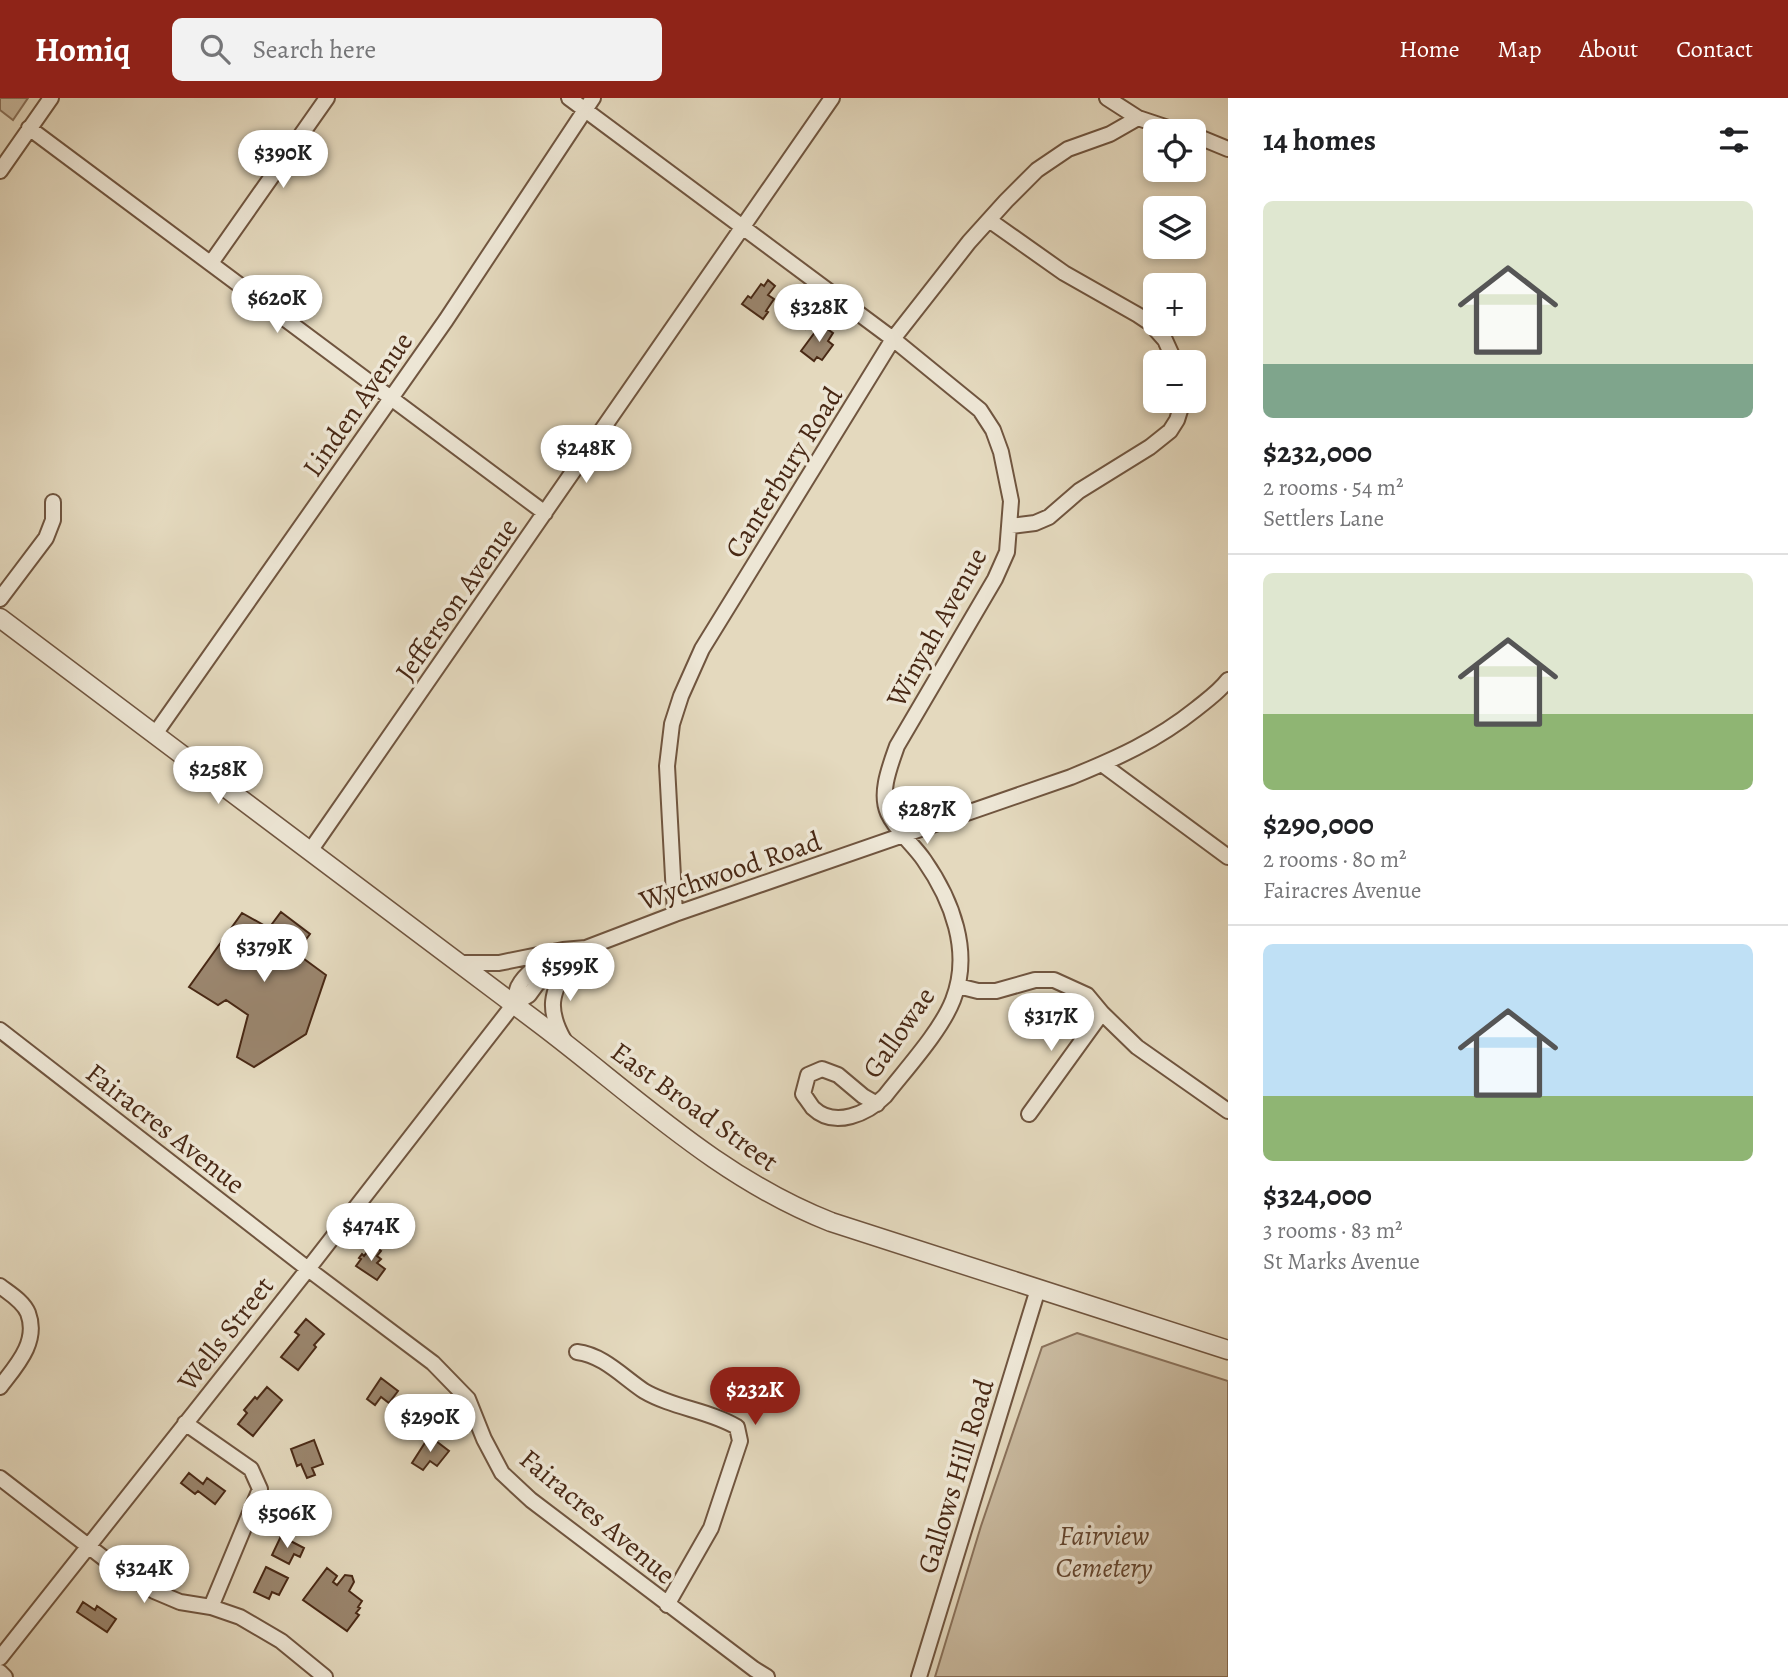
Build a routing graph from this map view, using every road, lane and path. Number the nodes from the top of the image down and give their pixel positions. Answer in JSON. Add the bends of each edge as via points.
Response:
{"nodes":[{"id":1,"x":51,"y":98,"type":"edge"},
{"id":2,"x":327,"y":98,"type":"edge"},
{"id":3,"x":569,"y":98,"type":"edge"},
{"id":4,"x":832,"y":98,"type":"edge"},
{"id":5,"x":1107,"y":98,"type":"edge"},
{"id":6,"x":589,"y":104,"type":"edge"},
{"id":7,"x":1138,"y":118,"type":"junction"},
{"id":8,"x":1143,"y":120,"type":"edge"},
{"id":9,"x":29,"y":128,"type":"junction"},
{"id":10,"x":1206,"y":140,"type":"edge"},
{"id":11,"x":1228,"y":149,"type":"edge"},
{"id":12,"x":0,"y":171,"type":"edge"},
{"id":13,"x":989,"y":220,"type":"junction"},
{"id":14,"x":742,"y":227,"type":"junction"},
{"id":15,"x":211,"y":263,"type":"junction"},
{"id":16,"x":893,"y":339,"type":"junction"},
{"id":17,"x":1170,"y":350,"type":"edge"},
{"id":18,"x":390,"y":399,"type":"junction"},
{"id":19,"x":1179,"y":413,"type":"edge"},
{"id":20,"x":53,"y":502,"type":"dead end"},
{"id":21,"x":545,"y":513,"type":"junction"},
{"id":22,"x":1010,"y":526,"type":"junction"},
{"id":23,"x":0,"y":598,"type":"edge"},
{"id":24,"x":0,"y":618,"type":"edge"},
{"id":25,"x":1228,"y":680,"type":"edge"},
{"id":26,"x":155,"y":734,"type":"junction"},
{"id":27,"x":1102,"y":764,"type":"junction"},
{"id":28,"x":903,"y":835,"type":"junction"},
{"id":29,"x":310,"y":851,"type":"junction"},
{"id":30,"x":1228,"y":857,"type":"edge"},
{"id":31,"x":675,"y":914,"type":"junction"},
{"id":32,"x":566,"y":956,"type":"junction"},
{"id":33,"x":459,"y":963,"type":"junction"},
{"id":34,"x":958,"y":986,"type":"junction"},
{"id":35,"x":514,"y":1004,"type":"junction"},
{"id":36,"x":1102,"y":1013,"type":"junction"},
{"id":37,"x":0,"y":1030,"type":"edge"},
{"id":38,"x":566,"y":1044,"type":"junction"},
{"id":39,"x":877,"y":1104,"type":"junction"},
{"id":40,"x":1228,"y":1111,"type":"edge"},
{"id":41,"x":1029,"y":1114,"type":"dead end"},
{"id":42,"x":308,"y":1269,"type":"junction"},
{"id":43,"x":0,"y":1286,"type":"edge"},
{"id":44,"x":1038,"y":1289,"type":"junction"},
{"id":45,"x":1228,"y":1350,"type":"edge"},
{"id":46,"x":577,"y":1352,"type":"dead end"},
{"id":47,"x":0,"y":1387,"type":"edge"},
{"id":48,"x":185,"y":1423,"type":"junction"},
{"id":49,"x":0,"y":1478,"type":"edge"},
{"id":50,"x":89,"y":1545,"type":"junction"},
{"id":51,"x":667,"y":1605,"type":"junction"},
{"id":52,"x":211,"y":1607,"type":"junction"},
{"id":53,"x":0,"y":1658,"type":"edge"},
{"id":54,"x":0,"y":1672,"type":"edge"},
{"id":55,"x":5,"y":1677,"type":"edge"},
{"id":56,"x":325,"y":1677,"type":"edge"},
{"id":57,"x":767,"y":1677,"type":"edge"},
{"id":58,"x":919,"y":1677,"type":"edge"}],
"edges":[{"from":1,"to":9,"type":"street"},
{"from":2,"to":15,"type":"street"},
{"from":3,"to":6,"type":"street","name":"Winyah Avenue"},
{"from":4,"to":14,"type":"street","name":"Jefferson Avenue"},
{"from":5,"to":7,"type":"street"},
{"from":6,"to":14,"type":"street","name":"Winyah Avenue"},
{"from":6,"to":18,"type":"street","name":"Linden Avenue"},
{"from":7,"to":8,"type":"street"},
{"from":7,"to":13,"type":"street","name":"Canterbury Road","via":[[1068,149],[1037,170]]},
{"from":9,"to":12,"type":"street"},
{"from":9,"to":15,"type":"street"},
{"from":10,"to":11,"type":"street"},
{"from":13,"to":16,"type":"street","name":"Canterbury Road"},
{"from":13,"to":17,"type":"street","via":[[1063,273],[1150,323]]},
{"from":14,"to":16,"type":"street","name":"Winyah Avenue"},
{"from":14,"to":21,"type":"street","name":"Jefferson Avenue"},
{"from":15,"to":18,"type":"street"},
{"from":16,"to":22,"type":"street","name":"Winyah Avenue","via":[[980,410],[993,430],[1012,501]]},
{"from":16,"to":31,"type":"street","name":"Canterbury Road","via":[[702,649],[681,696],[667,766]]},
{"from":18,"to":21,"type":"street"},
{"from":18,"to":26,"type":"street","name":"Linden Avenue"},
{"from":19,"to":22,"type":"street","via":[[1170,431],[1150,447],[1079,491],[1049,517]]},
{"from":20,"to":23,"type":"street","via":[[46,538]]},
{"from":21,"to":29,"type":"street","name":"Jefferson Avenue"},
{"from":22,"to":28,"type":"street","name":"Winyah Avenue","via":[[1007,552],[995,579],[897,746],[885,796],[888,813]]},
{"from":24,"to":26,"type":"street","name":"East Broad Street"},
{"from":25,"to":27,"type":"street","name":"Wychwood Road","via":[[1163,733]]},
{"from":26,"to":29,"type":"street","name":"East Broad Street"},
{"from":27,"to":28,"type":"street","name":"Wychwood Road"},
{"from":27,"to":30,"type":"street"},
{"from":28,"to":31,"type":"street","name":"Wychwood Road"},
{"from":28,"to":34,"type":"street","name":"Gallowae","via":[[946,895],[961,956]]},
{"from":29,"to":33,"type":"street","name":"East Broad Street"},
{"from":31,"to":32,"type":"street","name":"Wychwood Road"},
{"from":32,"to":33,"type":"street","name":"Wychwood Road"},
{"from":32,"to":35,"type":"street","name":"Wychwood Road","via":[[529,995]]},
{"from":32,"to":38,"type":"street","name":"Wychwood Road","via":[[553,999],[555,1024]]},
{"from":33,"to":35,"type":"street","name":"East Broad Street"},
{"from":34,"to":36,"type":"street","via":[[996,991],[1035,979],[1054,980],[1087,995]]},
{"from":34,"to":39,"type":"street","name":"Gallowae","via":[[933,1035]]},
{"from":35,"to":38,"type":"street","name":"East Broad Street"},
{"from":35,"to":42,"type":"street","name":"Wells Street"},
{"from":36,"to":40,"type":"street","via":[[1137,1047]]},
{"from":36,"to":41,"type":"street"},
{"from":37,"to":42,"type":"street","name":"Fairacres Avenue"},
{"from":38,"to":44,"type":"street","name":"East Broad Street","via":[[672,1128],[783,1201],[831,1222]]},
{"from":39,"to":39,"type":"street","name":"Gallowae","via":[[838,1075],[822,1069],[808,1075],[803,1094],[814,1109],[827,1116],[842,1119]]},
{"from":42,"to":48,"type":"street","name":"Wells Street"},
{"from":42,"to":51,"type":"street","name":"Fairacres Avenue","via":[[433,1363],[468,1399],[502,1473]]},
{"from":43,"to":47,"type":"street","via":[[28,1311],[31,1330],[26,1353]]},
{"from":44,"to":45,"type":"street","name":"East Broad Street"},
{"from":44,"to":58,"type":"street","name":"Gallows Hill Road"},
{"from":46,"to":51,"type":"street","via":[[589,1354],[661,1399],[737,1427],[740,1441],[711,1528]]},
{"from":48,"to":50,"type":"street","name":"Wells Street"},
{"from":48,"to":52,"type":"street","via":[[251,1469],[260,1489]]},
{"from":49,"to":50,"type":"street"},
{"from":50,"to":52,"type":"street","via":[[154,1591],[180,1602]]},
{"from":50,"to":53,"type":"street","name":"Wells Street"},
{"from":51,"to":57,"type":"street","name":"Fairacres Avenue"},
{"from":52,"to":56,"type":"street","via":[[240,1617],[281,1641]]},
{"from":54,"to":55,"type":"street"}]}
